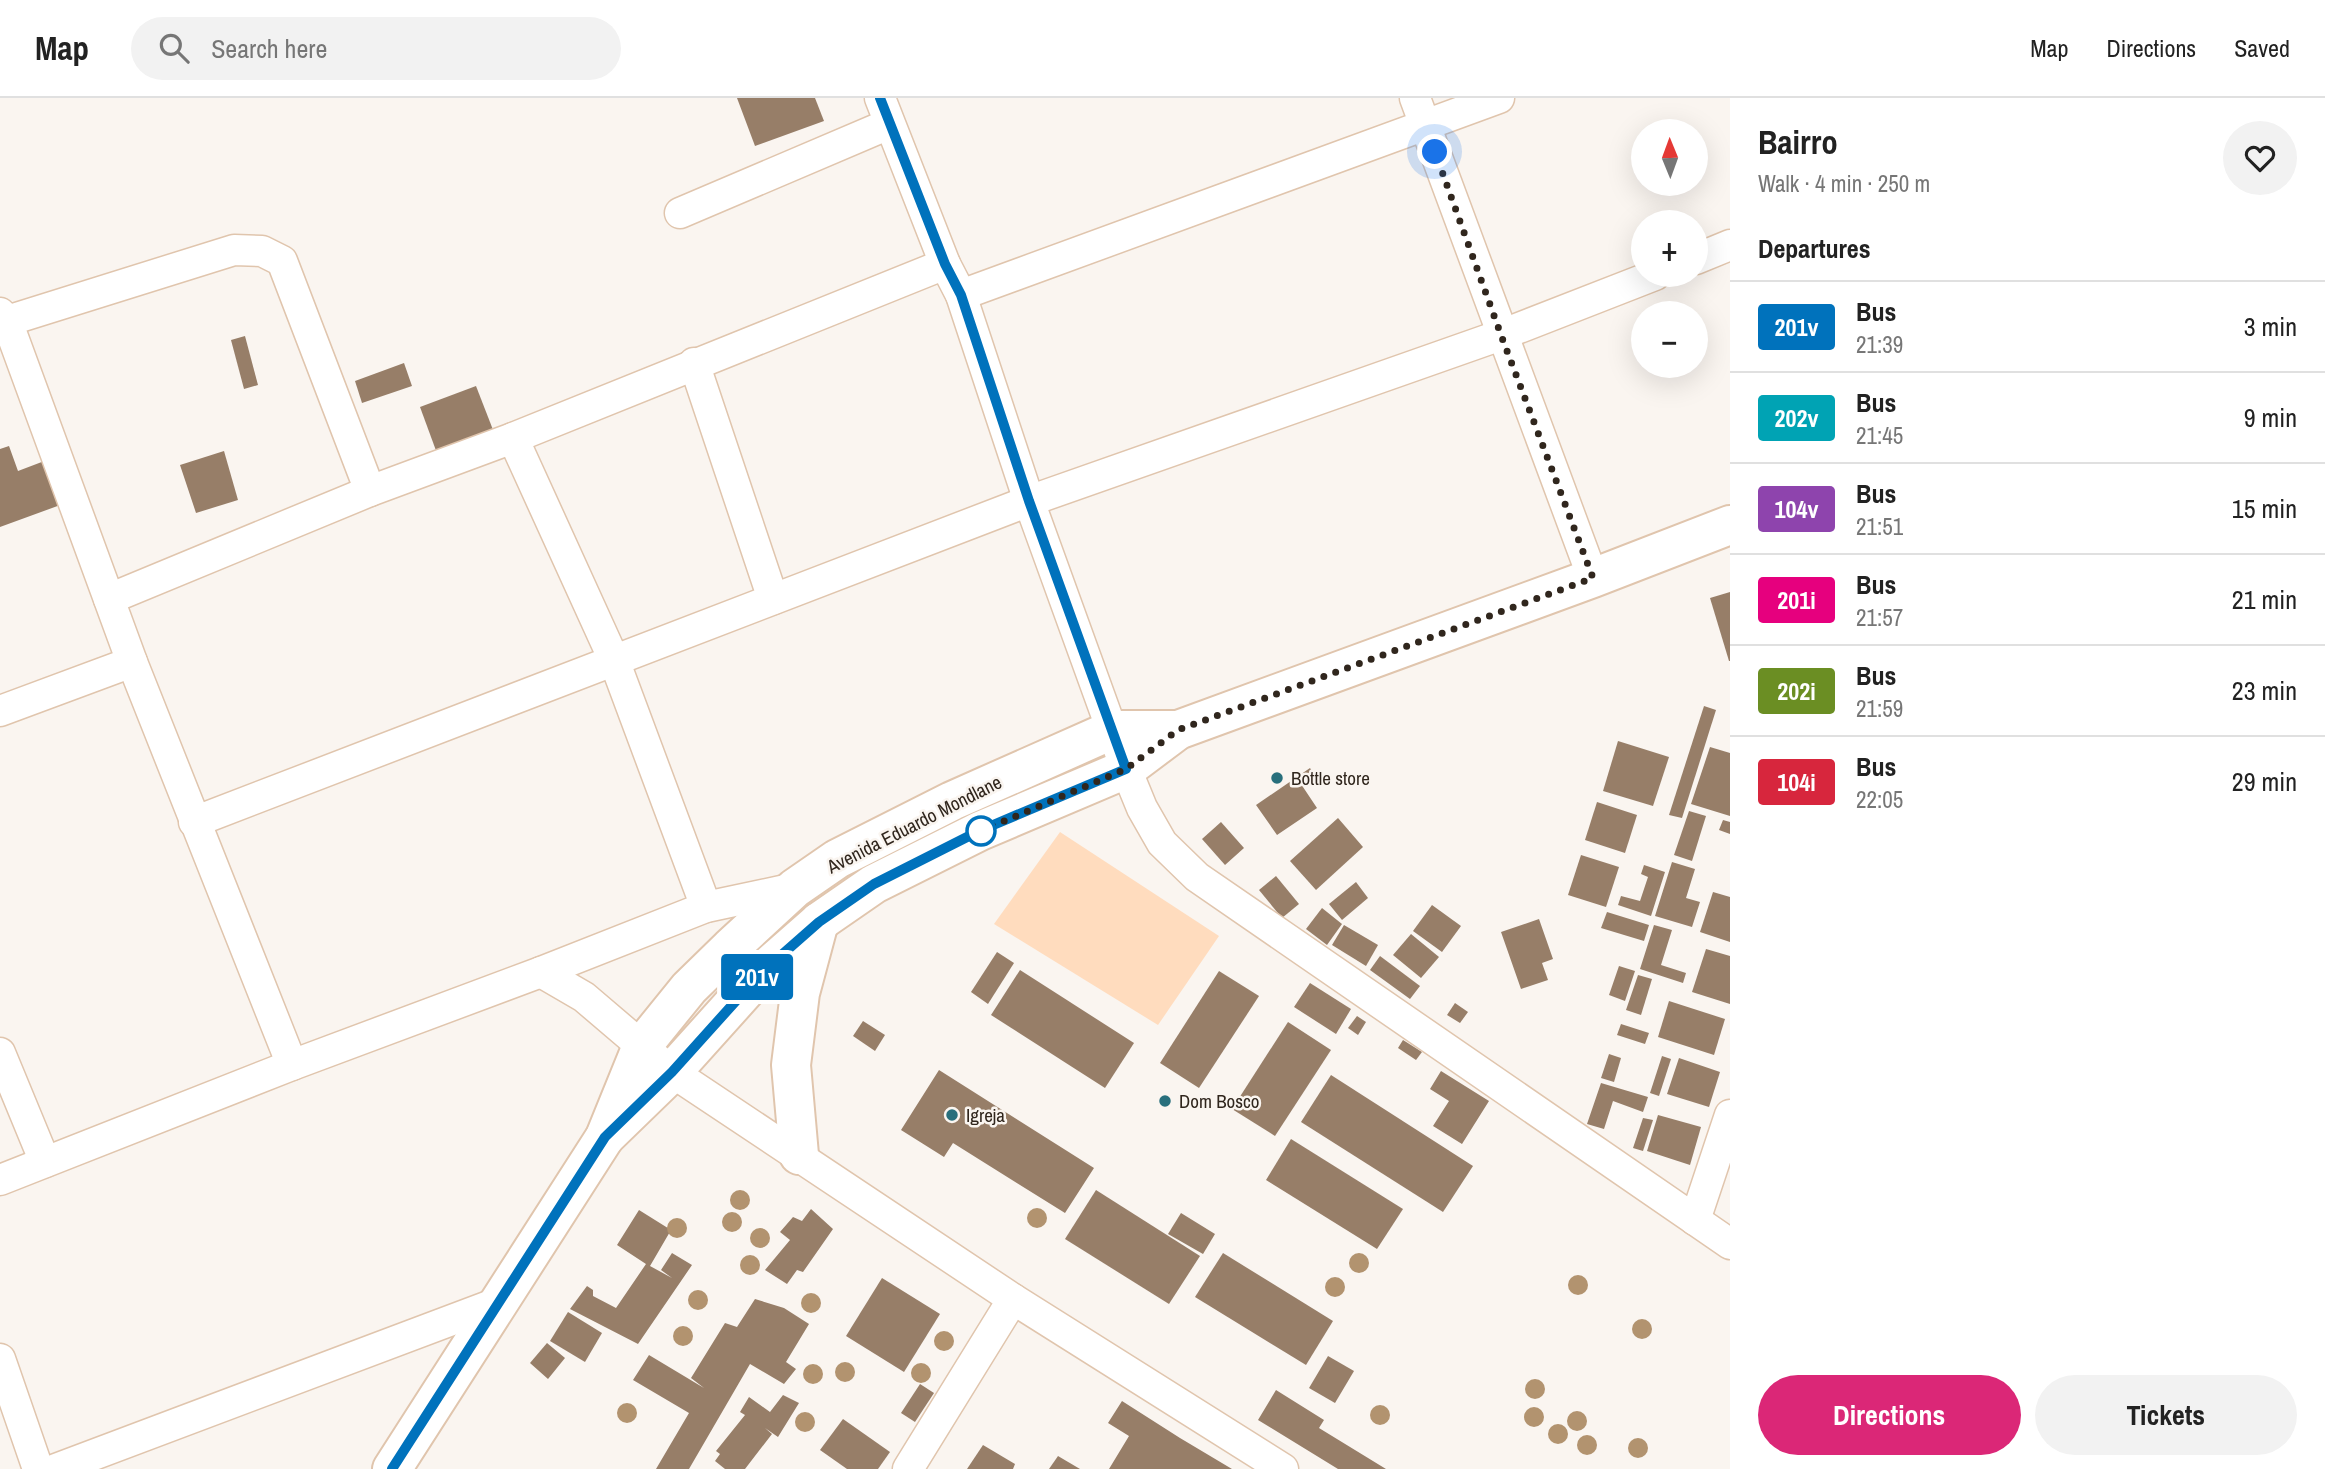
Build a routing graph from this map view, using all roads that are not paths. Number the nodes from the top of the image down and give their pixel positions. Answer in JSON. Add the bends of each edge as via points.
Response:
{"nodes":[{"id":1,"x":1415,"y":98,"type":"edge"},
{"id":2,"x":1499,"y":98,"type":"edge"},
{"id":3,"x":884,"y":111,"type":"edge"},
{"id":4,"x":1425,"y":125,"type":"junction"},
{"id":5,"x":680,"y":213,"type":"dead end"},
{"id":6,"x":1730,"y":246,"type":"edge"},
{"id":7,"x":1708,"y":254,"type":"edge"},
{"id":8,"x":945,"y":264,"type":"junction"},
{"id":9,"x":1631,"y":284,"type":"edge"},
{"id":10,"x":961,"y":295,"type":"junction"},
{"id":11,"x":3,"y":317,"type":"edge"},
{"id":12,"x":1501,"y":335,"type":"junction"},
{"id":13,"x":694,"y":363,"type":"junction"},
{"id":14,"x":513,"y":438,"type":"junction"},
{"id":15,"x":370,"y":491,"type":"junction"},
{"id":16,"x":1029,"y":501,"type":"junction"},
{"id":17,"x":1730,"y":525,"type":"edge"},
{"id":18,"x":1593,"y":578,"type":"junction"},
{"id":19,"x":109,"y":599,"type":"junction"},
{"id":20,"x":773,"y":599,"type":"junction"},
{"id":21,"x":614,"y":660,"type":"junction"},
{"id":22,"x":132,"y":662,"type":"junction"},
{"id":23,"x":0,"y":711,"type":"edge"},
{"id":24,"x":1112,"y":730,"type":"junction"},
{"id":25,"x":1178,"y":730,"type":"junction"},
{"id":26,"x":1126,"y":769,"type":"junction"},
{"id":27,"x":194,"y":822,"type":"junction"},
{"id":28,"x":795,"y":888,"type":"junction"},
{"id":29,"x":706,"y":907,"type":"junction"},
{"id":30,"x":819,"y":922,"type":"junction"},
{"id":31,"x":541,"y":972,"type":"junction"},
{"id":32,"x":642,"y":1046,"type":"junction"},
{"id":33,"x":0,"y":1053,"type":"edge"},
{"id":34,"x":292,"y":1065,"type":"junction"},
{"id":35,"x":672,"y":1072,"type":"junction"},
{"id":36,"x":1730,"y":1115,"type":"edge"},
{"id":37,"x":605,"y":1137,"type":"junction"},
{"id":38,"x":799,"y":1155,"type":"junction"},
{"id":39,"x":46,"y":1162,"type":"junction"},
{"id":40,"x":0,"y":1180,"type":"edge"},
{"id":41,"x":1695,"y":1220,"type":"junction"},
{"id":42,"x":1730,"y":1244,"type":"edge"},
{"id":43,"x":1013,"y":1299,"type":"junction"},
{"id":44,"x":497,"y":1303,"type":"junction"},
{"id":45,"x":0,"y":1359,"type":"edge"},
{"id":46,"x":38,"y":1469,"type":"edge"},
{"id":47,"x":56,"y":1469,"type":"edge"},
{"id":48,"x":392,"y":1469,"type":"edge"},
{"id":49,"x":908,"y":1469,"type":"edge"},
{"id":50,"x":1283,"y":1469,"type":"edge"}],
"edges":[{"from":1,"to":4,"type":"street"},
{"from":2,"to":4,"type":"street"},
{"from":3,"to":5,"type":"street"},
{"from":3,"to":8,"type":"street"},
{"from":4,"to":10,"type":"street"},
{"from":4,"to":12,"type":"street"},
{"from":6,"to":7,"type":"street"},
{"from":8,"to":10,"type":"street"},
{"from":8,"to":13,"type":"street"},
{"from":9,"to":12,"type":"street"},
{"from":10,"to":16,"type":"street"},
{"from":11,"to":15,"type":"street","via":[[234,250],[262,251],[282,261]]},
{"from":11,"to":19,"type":"street"},
{"from":12,"to":16,"type":"street"},
{"from":12,"to":18,"type":"street"},
{"from":13,"to":14,"type":"street"},
{"from":13,"to":20,"type":"street"},
{"from":14,"to":15,"type":"street"},
{"from":14,"to":21,"type":"street"},
{"from":15,"to":19,"type":"street"},
{"from":16,"to":20,"type":"street"},
{"from":16,"to":24,"type":"street"},
{"from":17,"to":18,"type":"main road","name":"Avenida Eduardo Mondlane"},
{"from":18,"to":25,"type":"main road","name":"Avenida Eduardo Mondlane"},
{"from":19,"to":22,"type":"street"},
{"from":20,"to":21,"type":"street"},
{"from":21,"to":27,"type":"street"},
{"from":21,"to":29,"type":"street"},
{"from":22,"to":23,"type":"street"},
{"from":22,"to":27,"type":"street"},
{"from":24,"to":25,"type":"main road","name":"Avenida Eduardo Mondlane"},
{"from":24,"to":26,"type":"street"},
{"from":24,"to":28,"type":"main road","name":"Avenida Eduardo Mondlane","via":[[952,801],[837,859]]},
{"from":25,"to":26,"type":"main road","name":"Avenida Eduardo Mondlane"},
{"from":26,"to":30,"type":"main road","name":"Avenida Eduardo Mondlane","via":[[979,831],[874,884]]},
{"from":26,"to":41,"type":"street","via":[[1162,843],[1196,877]]},
{"from":27,"to":34,"type":"street"},
{"from":28,"to":29,"type":"street"},
{"from":28,"to":32,"type":"main road","name":"Avenida Eduardo Mondlane","via":[[689,988]]},
{"from":29,"to":31,"type":"street"},
{"from":30,"to":35,"type":"main road","name":"Avenida Eduardo Mondlane","via":[[761,973]]},
{"from":30,"to":38,"type":"main road","via":[[800,993],[791,1065]]},
{"from":31,"to":32,"type":"street","via":[[584,997]]},
{"from":31,"to":34,"type":"street"},
{"from":32,"to":35,"type":"street"},
{"from":32,"to":37,"type":"main road","name":"Avenida Eduardo Mondlane"},
{"from":33,"to":39,"type":"street"},
{"from":34,"to":39,"type":"street"},
{"from":35,"to":37,"type":"main road","name":"Avenida Eduardo Mondlane"},
{"from":35,"to":38,"type":"street"},
{"from":36,"to":41,"type":"street"},
{"from":37,"to":44,"type":"main road","name":"Avenida Eduardo Mondlane"},
{"from":38,"to":43,"type":"street"},
{"from":39,"to":40,"type":"street"},
{"from":41,"to":42,"type":"street"},
{"from":43,"to":49,"type":"street"},
{"from":43,"to":50,"type":"street"},
{"from":44,"to":47,"type":"street"},
{"from":44,"to":48,"type":"main road","name":"Avenida Eduardo Mondlane"},
{"from":45,"to":46,"type":"street"}]}
